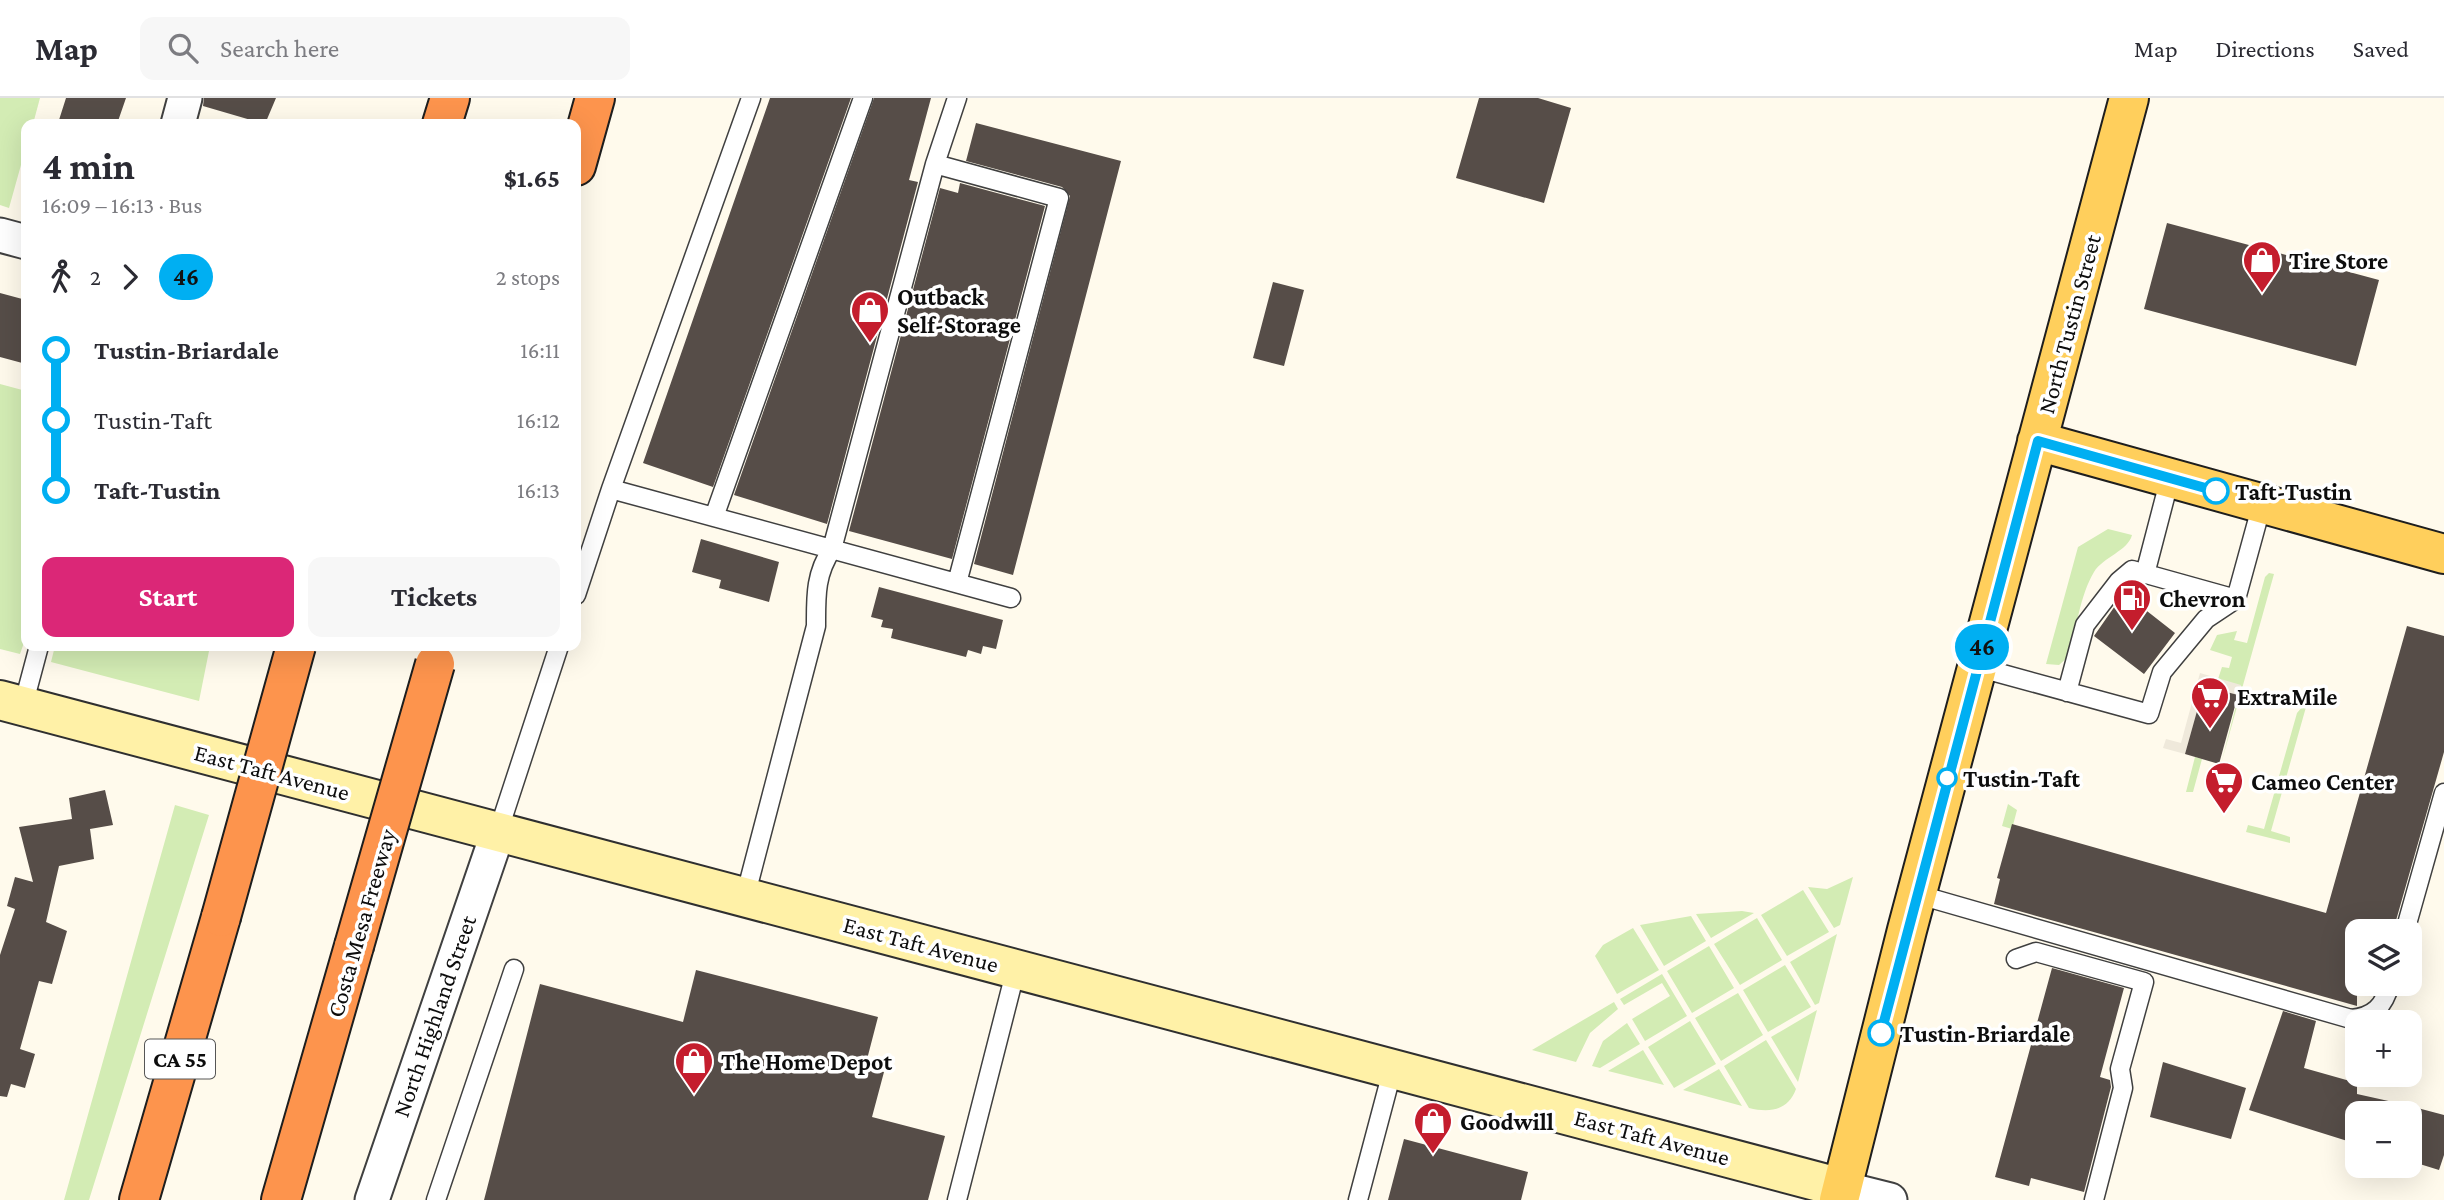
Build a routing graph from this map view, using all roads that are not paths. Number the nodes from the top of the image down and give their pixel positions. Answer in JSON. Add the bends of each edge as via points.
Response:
{"nodes":[{"id":1,"x":185,"y":98,"type":"edge"},
{"id":2,"x":448,"y":98,"type":"edge"},
{"id":3,"x":595,"y":98,"type":"edge"},
{"id":4,"x":751,"y":98,"type":"edge"},
{"id":5,"x":863,"y":98,"type":"edge"},
{"id":6,"x":957,"y":98,"type":"edge"},
{"id":7,"x":2129,"y":98,"type":"edge"},
{"id":8,"x":179,"y":119,"type":"edge"},
{"id":9,"x":443,"y":119,"type":"edge"},
{"id":10,"x":581,"y":148,"type":"edge"},
{"id":11,"x":936,"y":164,"type":"junction"},
{"id":12,"x":0,"y":235,"type":"edge"},
{"id":13,"x":21,"y":241,"type":"edge"},
{"id":14,"x":2038,"y":441,"type":"junction"},
{"id":15,"x":2170,"y":478,"type":"junction"},
{"id":16,"x":611,"y":489,"type":"junction"},
{"id":17,"x":2262,"y":503,"type":"junction"},
{"id":18,"x":714,"y":517,"type":"junction"},
{"id":19,"x":832,"y":549,"type":"junction"},
{"id":20,"x":2444,"y":554,"type":"edge"},
{"id":21,"x":2145,"y":574,"type":"junction"},
{"id":22,"x":581,"y":580,"type":"edge"},
{"id":23,"x":957,"y":583,"type":"junction"},
{"id":24,"x":1011,"y":597,"type":"dead end"},
{"id":25,"x":2236,"y":599,"type":"junction"},
{"id":26,"x":37,"y":651,"type":"edge"},
{"id":27,"x":295,"y":651,"type":"edge"},
{"id":28,"x":557,"y":651,"type":"edge"},
{"id":29,"x":438,"y":655,"type":"edge"},
{"id":30,"x":1977,"y":667,"type":"junction"},
{"id":31,"x":2067,"y":692,"type":"junction"},
{"id":32,"x":11,"y":703,"type":"edge"},
{"id":33,"x":2444,"y":793,"type":"edge"},
{"id":34,"x":498,"y":832,"type":"junction"},
{"id":35,"x":1916,"y":894,"type":"junction"},
{"id":36,"x":744,"y":897,"type":"junction"},
{"id":37,"x":2408,"y":919,"type":"edge"},
{"id":38,"x":2016,"y":959,"type":"dead end"},
{"id":39,"x":1016,"y":968,"type":"junction"},
{"id":40,"x":514,"y":969,"type":"dead end"},
{"id":41,"x":2385,"y":996,"type":"edge"},
{"id":42,"x":1393,"y":1068,"type":"junction"},
{"id":43,"x":1841,"y":1194,"type":"edge"},
{"id":44,"x":139,"y":1200,"type":"edge"},
{"id":45,"x":281,"y":1200,"type":"edge"},
{"id":46,"x":372,"y":1200,"type":"edge"},
{"id":47,"x":436,"y":1200,"type":"edge"},
{"id":48,"x":957,"y":1200,"type":"edge"},
{"id":49,"x":1358,"y":1200,"type":"edge"},
{"id":50,"x":1889,"y":1200,"type":"edge"},
{"id":51,"x":2094,"y":1200,"type":"edge"}],
"edges":[{"from":1,"to":8,"type":"street"},
{"from":2,"to":9,"type":"highway"},
{"from":3,"to":10,"type":"highway"},
{"from":4,"to":16,"type":"lane"},
{"from":5,"to":18,"type":"lane"},
{"from":6,"to":11,"type":"lane"},
{"from":7,"to":14,"type":"main road","name":"North Tustin Street"},
{"from":11,"to":19,"type":"lane"},
{"from":11,"to":23,"type":"lane","via":[[1059,198]]},
{"from":12,"to":13,"type":"street"},
{"from":14,"to":15,"type":"main road"},
{"from":14,"to":30,"type":"main road","name":"North Tustin Street"},
{"from":15,"to":17,"type":"main road"},
{"from":15,"to":21,"type":"lane"},
{"from":16,"to":18,"type":"lane"},
{"from":16,"to":22,"type":"lane"},
{"from":17,"to":20,"type":"main road"},
{"from":17,"to":25,"type":"lane"},
{"from":18,"to":19,"type":"lane"},
{"from":19,"to":23,"type":"lane"},
{"from":19,"to":36,"type":"lane","via":[[816,585],[816,626]]},
{"from":21,"to":25,"type":"lane"},
{"from":21,"to":31,"type":"lane","via":[[2132,570],[2119,581],[2085,625]]},
{"from":23,"to":24,"type":"lane"},
{"from":25,"to":31,"type":"lane","via":[[2206,619],[2162,672],[2149,714]]},
{"from":26,"to":32,"type":"lane"},
{"from":27,"to":44,"type":"highway","number":"CA 55","bridge":true},
{"from":28,"to":34,"type":"lane"},
{"from":29,"to":45,"type":"highway","name":"Costa Mesa Freeway","bridge":true},
{"from":30,"to":31,"type":"lane"},
{"from":30,"to":35,"type":"main road","name":"North Tustin Street"},
{"from":32,"to":34,"type":"main road","name":"East Taft Avenue"},
{"from":33,"to":37,"type":"lane"},
{"from":34,"to":36,"type":"main road","name":"East Taft Avenue"},
{"from":34,"to":46,"type":"street","name":"North Highland Street"},
{"from":35,"to":41,"type":"lane","via":[[2351,1018],[2374,1013]]},
{"from":35,"to":43,"type":"main road","name":"North Tustin Street"},
{"from":36,"to":39,"type":"main road","name":"East Taft Avenue"},
{"from":38,"to":51,"type":"lane","via":[[2036,952],[2144,982],[2120,1069],[2123,1088]]},
{"from":39,"to":42,"type":"main road","name":"East Taft Avenue"},
{"from":39,"to":48,"type":"lane"},
{"from":40,"to":47,"type":"lane"},
{"from":42,"to":43,"type":"main road","name":"East Taft Avenue"},
{"from":42,"to":49,"type":"lane"},
{"from":43,"to":50,"type":"street"}]}
